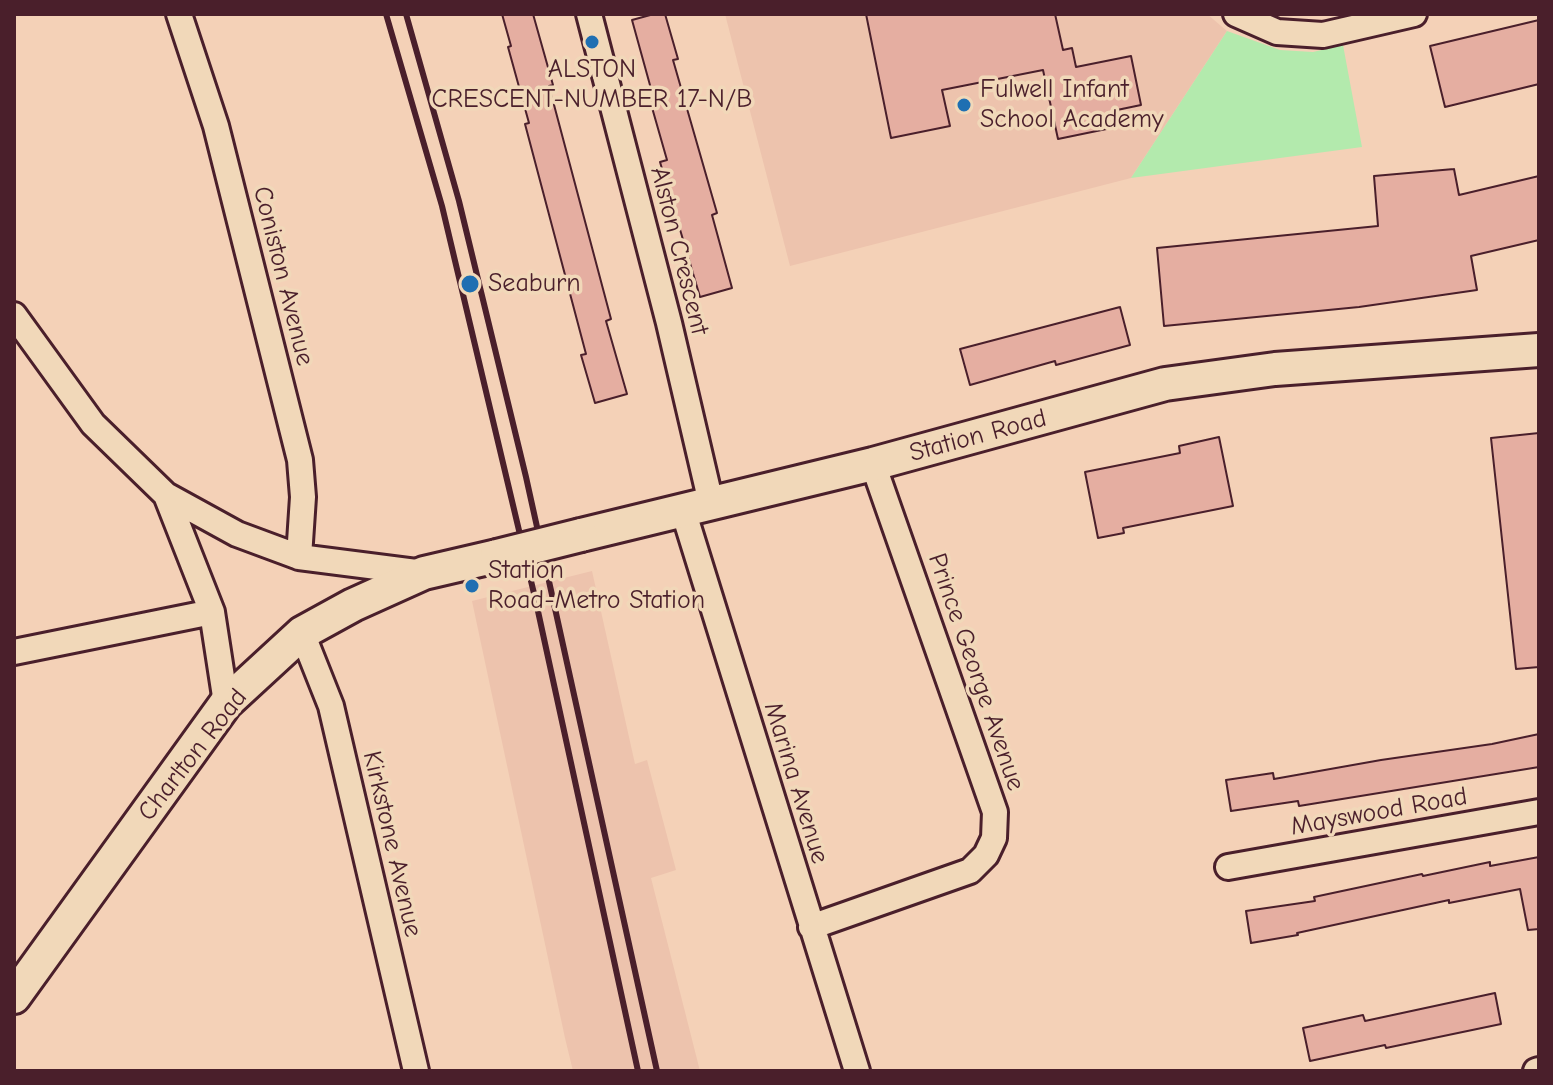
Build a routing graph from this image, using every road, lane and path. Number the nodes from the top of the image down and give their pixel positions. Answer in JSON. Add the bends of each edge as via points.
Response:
{"nodes":[{"id":1,"x":179,"y":14,"type":"edge"},
{"id":2,"x":589,"y":14,"type":"edge"},
{"id":3,"x":1236,"y":14,"type":"edge"},
{"id":4,"x":1414,"y":14,"type":"edge"},
{"id":5,"x":15,"y":320,"type":"edge"},
{"id":6,"x":1539,"y":350,"type":"edge"},
{"id":7,"x":873,"y":464,"type":"junction"},
{"id":8,"x":166,"y":495,"type":"junction"},
{"id":9,"x":697,"y":507,"type":"junction"},
{"id":10,"x":299,"y":557,"type":"junction"},
{"id":11,"x":424,"y":573,"type":"junction"},
{"id":12,"x":212,"y":612,"type":"junction"},
{"id":13,"x":302,"y":633,"type":"junction"},
{"id":14,"x":14,"y":652,"type":"edge"},
{"id":15,"x":226,"y":703,"type":"junction"},
{"id":16,"x":1539,"y":812,"type":"edge"},
{"id":17,"x":1228,"y":867,"type":"dead end"},
{"id":18,"x":811,"y":927,"type":"junction"},
{"id":19,"x":14,"y":997,"type":"edge"},
{"id":20,"x":416,"y":1071,"type":"edge"},
{"id":21,"x":857,"y":1071,"type":"edge"}],
"edges":[{"from":1,"to":10,"type":"street","name":"Coniston Avenue","via":[[216,126],[300,460]]},
{"from":2,"to":9,"type":"street","name":"Alston Crescent","via":[[669,323]]},
{"from":3,"to":4,"type":"street","via":[[1277,32],[1323,35]]},
{"from":5,"to":8,"type":"street","via":[[93,424]]},
{"from":6,"to":7,"type":"main road","name":"Station Road","via":[[1275,369],[1165,384]]},
{"from":7,"to":9,"type":"main road","name":"Station Road"},
{"from":7,"to":18,"type":"street","name":"Prince George Avenue","via":[[995,812],[994,838],[970,871]]},
{"from":8,"to":10,"type":"street","via":[[237,534]]},
{"from":8,"to":12,"type":"street"},
{"from":9,"to":11,"type":"main road","name":"Station Road","bridge":true},
{"from":9,"to":18,"type":"street","name":"Marina Avenue"},
{"from":10,"to":11,"type":"street"},
{"from":11,"to":13,"type":"main road","name":"Charlton Road"},
{"from":12,"to":14,"type":"street"},
{"from":12,"to":15,"type":"street"},
{"from":13,"to":15,"type":"main road","name":"Charlton Road"},
{"from":13,"to":20,"type":"street","name":"Kirkstone Avenue","via":[[331,706]]},
{"from":15,"to":19,"type":"main road","name":"Charlton Road"},
{"from":16,"to":17,"type":"street","name":"Mayswood Road"},
{"from":18,"to":21,"type":"street","name":"Marina Avenue"}]}
